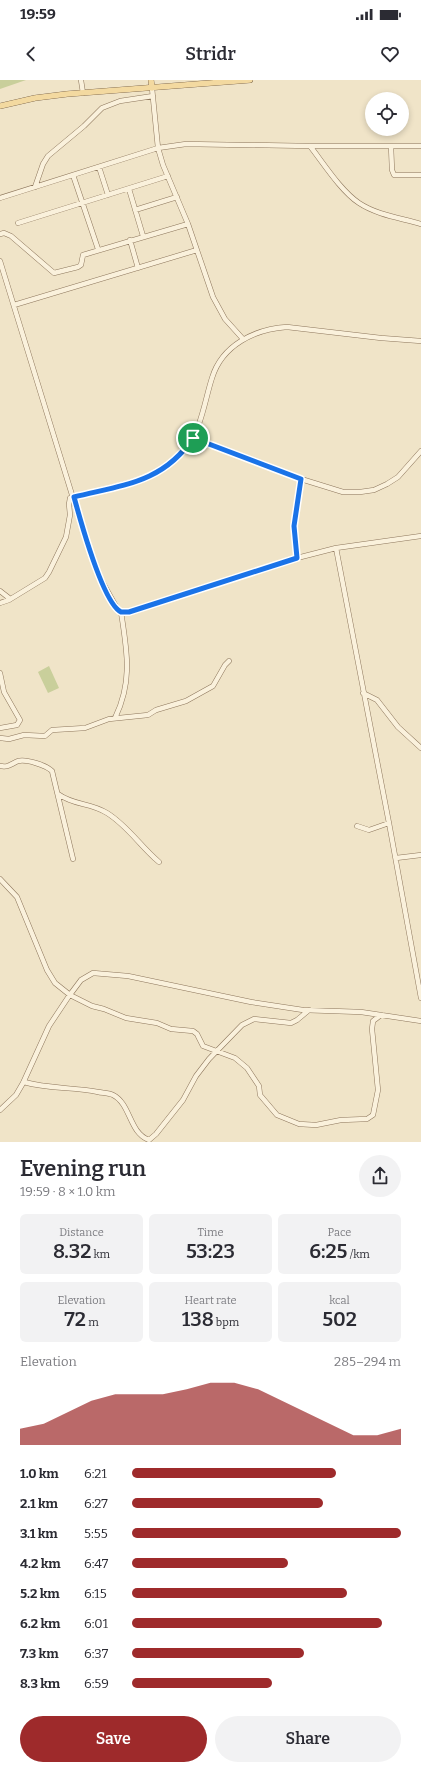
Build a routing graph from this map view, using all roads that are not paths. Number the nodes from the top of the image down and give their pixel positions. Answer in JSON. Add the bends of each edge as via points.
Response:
{"nodes":[{"id":1,"x":81,"y":80,"type":"edge"},
{"id":2,"x":151,"y":80,"type":"edge"},
{"id":3,"x":250,"y":80,"type":"edge"},
{"id":4,"x":152,"y":88,"type":"junction"},
{"id":5,"x":83,"y":92,"type":"junction"},
{"id":6,"x":153,"y":96,"type":"junction"},
{"id":7,"x":0,"y":106,"type":"edge"},
{"id":8,"x":310,"y":146,"type":"junction"},
{"id":9,"x":391,"y":146,"type":"junction"},
{"id":10,"x":421,"y":146,"type":"edge"},
{"id":11,"x":158,"y":148,"type":"junction"},
{"id":12,"x":99,"y":167,"type":"junction"},
{"id":13,"x":73,"y":175,"type":"junction"},
{"id":14,"x":421,"y":175,"type":"edge"},
{"id":15,"x":168,"y":176,"type":"junction"},
{"id":16,"x":35,"y":187,"type":"junction"},
{"id":17,"x":129,"y":189,"type":"junction"},
{"id":18,"x":108,"y":195,"type":"junction"},
{"id":19,"x":177,"y":197,"type":"junction"},
{"id":20,"x":0,"y":198,"type":"edge"},
{"id":21,"x":82,"y":203,"type":"junction"},
{"id":22,"x":135,"y":210,"type":"junction"},
{"id":23,"x":18,"y":223,"type":"dead end"},
{"id":24,"x":188,"y":224,"type":"junction"},
{"id":25,"x":421,"y":224,"type":"edge"},
{"id":26,"x":0,"y":234,"type":"edge"},
{"id":27,"x":143,"y":236,"type":"junction"},
{"id":28,"x":130,"y":240,"type":"junction"},
{"id":29,"x":98,"y":249,"type":"junction"},
{"id":30,"x":197,"y":250,"type":"junction"},
{"id":31,"x":0,"y":261,"type":"edge"},
{"id":32,"x":138,"y":268,"type":"junction"},
{"id":33,"x":14,"y":305,"type":"junction"},
{"id":34,"x":243,"y":339,"type":"junction"},
{"id":35,"x":421,"y":341,"type":"edge"},
{"id":36,"x":193,"y":438,"type":"junction"},
{"id":37,"x":421,"y":451,"type":"edge"},
{"id":38,"x":301,"y":479,"type":"junction"},
{"id":39,"x":74,"y":497,"type":"junction"},
{"id":40,"x":421,"y":536,"type":"edge"},
{"id":41,"x":336,"y":548,"type":"junction"},
{"id":42,"x":297,"y":558,"type":"junction"},
{"id":43,"x":0,"y":591,"type":"edge"},
{"id":44,"x":9,"y":598,"type":"junction"},
{"id":45,"x":0,"y":603,"type":"edge"},
{"id":46,"x":121,"y":612,"type":"junction"},
{"id":47,"x":229,"y":661,"type":"dead end"},
{"id":48,"x":0,"y":673,"type":"edge"},
{"id":49,"x":363,"y":693,"type":"junction"},
{"id":50,"x":115,"y":718,"type":"junction"},
{"id":51,"x":0,"y":728,"type":"edge"},
{"id":52,"x":0,"y":738,"type":"edge"},
{"id":53,"x":421,"y":748,"type":"edge"},
{"id":54,"x":0,"y":766,"type":"edge"},
{"id":55,"x":58,"y":794,"type":"junction"},
{"id":56,"x":389,"y":823,"type":"junction"},
{"id":57,"x":357,"y":826,"type":"dead end"},
{"id":58,"x":421,"y":855,"type":"edge"},
{"id":59,"x":396,"y":858,"type":"junction"},
{"id":60,"x":73,"y":859,"type":"dead end"},
{"id":61,"x":159,"y":862,"type":"dead end"},
{"id":62,"x":0,"y":878,"type":"edge"},
{"id":63,"x":70,"y":995,"type":"junction"},
{"id":64,"x":421,"y":998,"type":"edge"},
{"id":65,"x":309,"y":1010,"type":"junction"},
{"id":66,"x":381,"y":1015,"type":"junction"},
{"id":67,"x":421,"y":1021,"type":"edge"},
{"id":68,"x":216,"y":1050,"type":"junction"},
{"id":69,"x":24,"y":1082,"type":"junction"},
{"id":70,"x":0,"y":1110,"type":"edge"}],
"edges":[{"from":1,"to":5,"type":"street"},
{"from":2,"to":4,"type":"main road"},
{"from":3,"to":4,"type":"main road"},
{"from":4,"to":5,"type":"main road"},
{"from":4,"to":6,"type":"street"},
{"from":5,"to":7,"type":"main road","via":[[35,98]]},
{"from":6,"to":11,"type":"street"},
{"from":6,"to":16,"type":"street","via":[[120,101],[102,108],[48,156]]},
{"from":8,"to":9,"type":"street"},
{"from":8,"to":11,"type":"street","via":[[200,143]]},
{"from":8,"to":25,"type":"street","via":[[350,196],[358,202],[376,211]]},
{"from":9,"to":10,"type":"street"},
{"from":9,"to":14,"type":"street","via":[[394,175]]},
{"from":11,"to":12,"type":"street"},
{"from":11,"to":15,"type":"street"},
{"from":12,"to":13,"type":"street"},
{"from":12,"to":18,"type":"street"},
{"from":13,"to":16,"type":"street"},
{"from":13,"to":21,"type":"street"},
{"from":15,"to":17,"type":"street"},
{"from":15,"to":19,"type":"street"},
{"from":16,"to":20,"type":"street"},
{"from":17,"to":18,"type":"street"},
{"from":17,"to":22,"type":"street"},
{"from":18,"to":21,"type":"street"},
{"from":19,"to":22,"type":"street"},
{"from":19,"to":24,"type":"street"},
{"from":21,"to":23,"type":"street"},
{"from":21,"to":29,"type":"street"},
{"from":22,"to":27,"type":"street"},
{"from":24,"to":27,"type":"street"},
{"from":24,"to":30,"type":"street"},
{"from":26,"to":29,"type":"street","via":[[11,236],[54,273],[80,265],[83,254]]},
{"from":27,"to":28,"type":"street"},
{"from":28,"to":29,"type":"street"},
{"from":28,"to":32,"type":"street"},
{"from":30,"to":32,"type":"street"},
{"from":30,"to":34,"type":"street","via":[[218,308]]},
{"from":31,"to":33,"type":"street"},
{"from":32,"to":33,"type":"street"},
{"from":33,"to":39,"type":"street"},
{"from":34,"to":35,"type":"street","via":[[257,332],[287,327]]},
{"from":34,"to":36,"type":"street","via":[[230,349],[212,377],[201,420]]},
{"from":36,"to":38,"type":"street"},
{"from":36,"to":39,"type":"street","via":[[176,460],[153,475]]},
{"from":37,"to":38,"type":"street","via":[[398,477],[374,490],[343,492]]},
{"from":38,"to":42,"type":"street","via":[[294,526]]},
{"from":39,"to":44,"type":"street","via":[[70,498],[66,536],[49,572],[45,578]]},
{"from":39,"to":46,"type":"street","via":[[98,574],[115,607]]},
{"from":40,"to":41,"type":"street"},
{"from":41,"to":42,"type":"street"},
{"from":41,"to":49,"type":"street"},
{"from":42,"to":46,"type":"street","via":[[129,612]]},
{"from":43,"to":44,"type":"street"},
{"from":44,"to":45,"type":"street"},
{"from":46,"to":50,"type":"street","via":[[128,672]]},
{"from":47,"to":50,"type":"street","via":[[213,686],[186,701],[156,710],[148,716]]},
{"from":48,"to":51,"type":"street","via":[[4,692],[20,720],[17,725]]},
{"from":49,"to":53,"type":"street","via":[[377,700],[398,727]]},
{"from":49,"to":56,"type":"street"},
{"from":50,"to":52,"type":"street","via":[[85,728],[51,730],[45,736]]},
{"from":54,"to":55,"type":"street","via":[[11,766],[21,761],[46,767],[52,771]]},
{"from":55,"to":60,"type":"street"},
{"from":55,"to":61,"type":"street","via":[[70,802],[96,806],[121,822]]},
{"from":56,"to":57,"type":"street","via":[[369,830]]},
{"from":56,"to":59,"type":"street"},
{"from":58,"to":59,"type":"street"},
{"from":59,"to":64,"type":"street"},
{"from":62,"to":63,"type":"street","via":[[17,897],[52,980]]},
{"from":63,"to":65,"type":"street","via":[[81,980],[98,973],[128,976],[251,1002]]},
{"from":63,"to":68,"type":"street","via":[[126,1018],[156,1023],[171,1029],[193,1031],[203,1046]]},
{"from":63,"to":69,"type":"street","via":[[49,1026]]},
{"from":65,"to":66,"type":"street","via":[[338,1010]]},
{"from":65,"to":68,"type":"street","via":[[291,1023],[254,1019],[242,1025]]},
{"from":66,"to":67,"type":"street"},
{"from":66,"to":68,"type":"street","via":[[374,1021],[372,1029],[378,1090],[373,1115],[367,1118],[316,1125],[299,1124],[277,1115],[260,1095],[259,1086],[247,1068],[235,1058]]},
{"from":68,"to":69,"type":"street","via":[[182,1100],[149,1140],[142,1137],[120,1101],[112,1095],[84,1089],[37,1086]]},
{"from":69,"to":70,"type":"street","via":[[16,1095]]}]}
